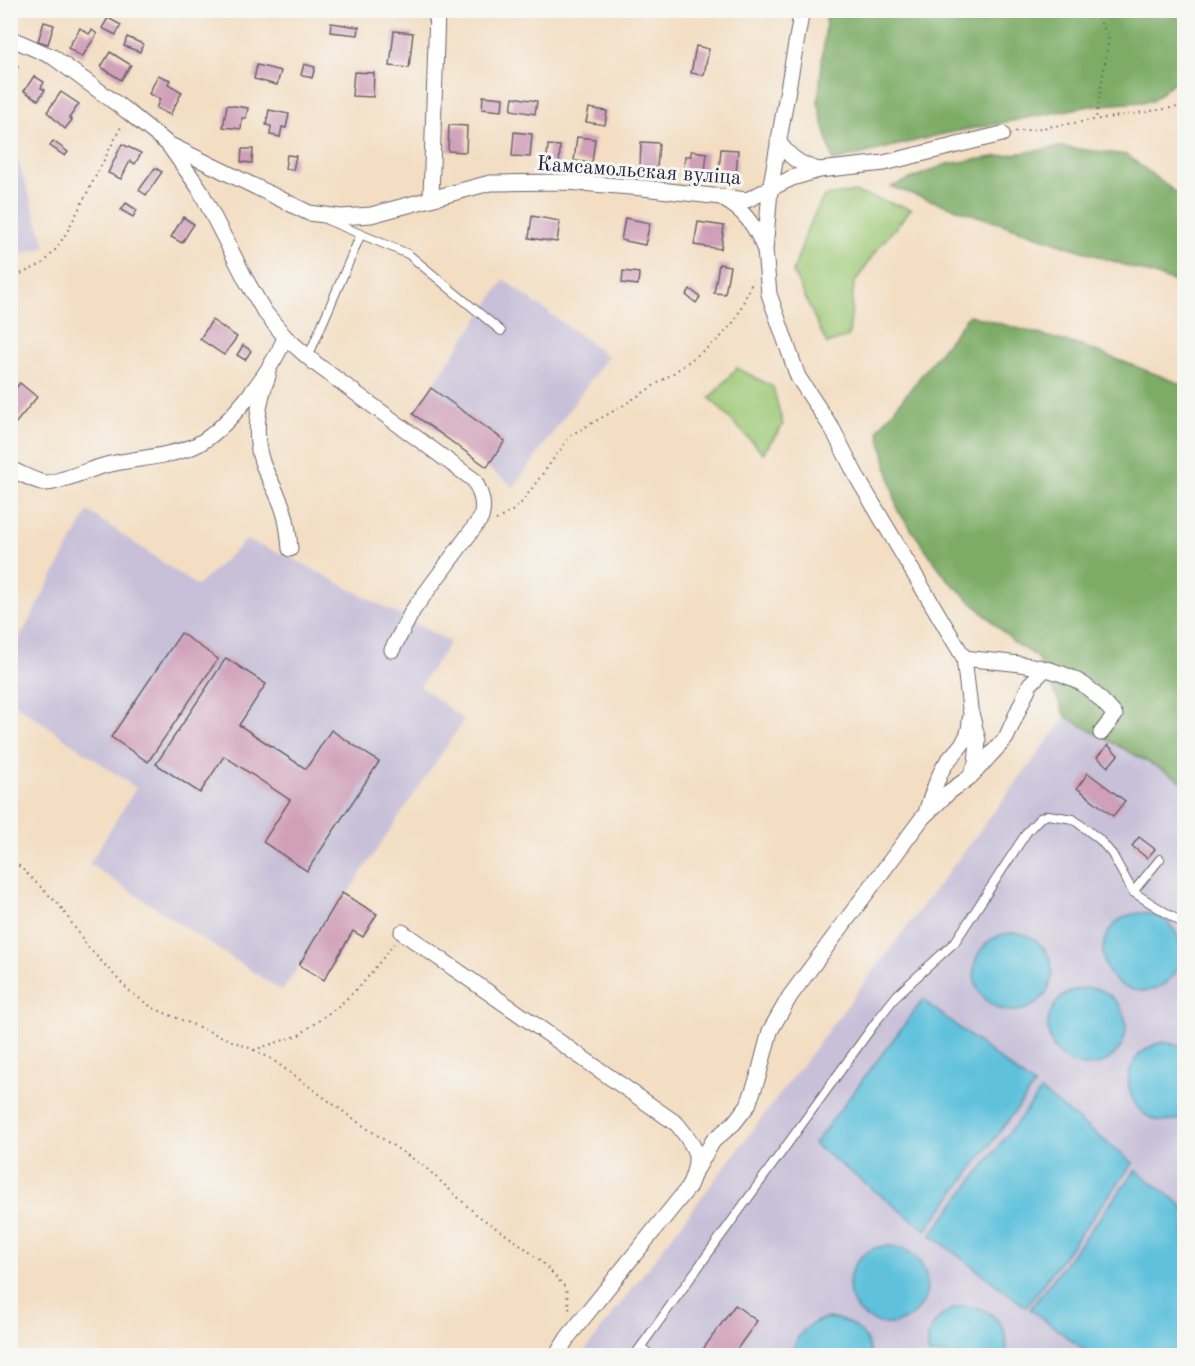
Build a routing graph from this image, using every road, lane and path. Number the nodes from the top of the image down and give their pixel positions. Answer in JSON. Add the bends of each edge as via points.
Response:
{"nodes":[{"id":1,"x":437,"y":10,"type":"edge"},
{"id":2,"x":802,"y":10,"type":"edge"},
{"id":3,"x":1088,"y":10,"type":"edge"},
{"id":4,"x":10,"y":38,"type":"edge"},
{"id":5,"x":1185,"y":106,"type":"edge"},
{"id":6,"x":128,"y":112,"type":"junction"},
{"id":7,"x":1096,"y":120,"type":"junction"},
{"id":8,"x":1002,"y":134,"type":"joint"},
{"id":9,"x":778,"y":141,"type":"junction"},
{"id":10,"x":168,"y":144,"type":"junction"},
{"id":11,"x":819,"y":170,"type":"junction"},
{"id":12,"x":770,"y":189,"type":"junction"},
{"id":13,"x":431,"y":198,"type":"junction"},
{"id":14,"x":721,"y":198,"type":"junction"},
{"id":15,"x":309,"y":213,"type":"junction"},
{"id":16,"x":361,"y":234,"type":"junction"},
{"id":17,"x":765,"y":250,"type":"junction"},
{"id":18,"x":755,"y":273,"type":"dead end"},
{"id":19,"x":10,"y":279,"type":"edge"},
{"id":20,"x":501,"y":331,"type":"dead end"},
{"id":21,"x":285,"y":337,"type":"junction"},
{"id":22,"x":308,"y":357,"type":"junction"},
{"id":23,"x":273,"y":365,"type":"junction"},
{"id":24,"x":10,"y":469,"type":"edge"},
{"id":25,"x":478,"y":524,"type":"junction"},
{"id":26,"x":290,"y":549,"type":"dead end"},
{"id":27,"x":392,"y":650,"type":"dead end"},
{"id":28,"x":964,"y":658,"type":"junction"},
{"id":29,"x":1046,"y":669,"type":"junction"},
{"id":30,"x":970,"y":709,"type":"junction"},
{"id":31,"x":1101,"y":733,"type":"dead end"},
{"id":32,"x":970,"y":777,"type":"junction"},
{"id":33,"x":923,"y":817,"type":"junction"},
{"id":34,"x":10,"y":857,"type":"edge"},
{"id":35,"x":1160,"y":859,"type":"dead end"},
{"id":36,"x":1133,"y":892,"type":"junction"},
{"id":37,"x":1185,"y":924,"type":"edge"},
{"id":38,"x":402,"y":932,"type":"joint"},
{"id":39,"x":254,"y":1050,"type":"junction"},
{"id":40,"x":698,"y":1167,"type":"junction"},
{"id":41,"x":568,"y":1337,"type":"junction"},
{"id":42,"x":641,"y":1347,"type":"junction"},
{"id":43,"x":556,"y":1356,"type":"edge"},
{"id":44,"x":634,"y":1356,"type":"edge"},
{"id":45,"x":652,"y":1356,"type":"edge"}],
"edges":[{"from":1,"to":13,"type":"street"},
{"from":2,"to":9,"type":"street","name":"Камсамольская вуліца"},
{"from":3,"to":7,"type":"path","via":[[1109,37]]},
{"from":4,"to":6,"type":"street","name":"Камсамольская вуліца","via":[[52,57]]},
{"from":5,"to":7,"type":"path"},
{"from":6,"to":10,"type":"street","name":"Камсамольская вуліца"},
{"from":6,"to":19,"type":"path","via":[[56,249],[44,263]]},
{"from":7,"to":8,"type":"path"},
{"from":8,"to":11,"type":"street","via":[[884,162]]},
{"from":9,"to":11,"type":"street","via":[[797,162]]},
{"from":9,"to":12,"type":"street","name":"Камсамольская вуліца"},
{"from":10,"to":15,"type":"street","name":"Камсамольская вуліца"},
{"from":10,"to":21,"type":"street","name":"Камсамольская вуліца","via":[[199,188],[264,311]]},
{"from":11,"to":12,"type":"street"},
{"from":12,"to":14,"type":"street","name":"Камсамольская вуліца","via":[[747,200]]},
{"from":12,"to":17,"type":"street"},
{"from":13,"to":14,"type":"street","name":"Камсамольская вуліца","via":[[490,183],[567,182]]},
{"from":13,"to":15,"type":"street","name":"Камсамольская вуліца","via":[[371,215]]},
{"from":14,"to":17,"type":"street","via":[[749,220]]},
{"from":15,"to":16,"type":"lane"},
{"from":16,"to":20,"type":"lane","via":[[408,254]]},
{"from":16,"to":22,"type":"lane"},
{"from":17,"to":28,"type":"street","via":[[772,303],[798,377],[833,430]]},
{"from":18,"to":25,"type":"path","via":[[736,319],[720,338],[675,372],[571,435],[517,507],[495,520]]},
{"from":21,"to":22,"type":"street","name":"Камсамольская вуліца"},
{"from":21,"to":23,"type":"street"},
{"from":22,"to":25,"type":"street","name":"Камсамольская вуліца","via":[[474,480],[483,511]]},
{"from":23,"to":24,"type":"street","via":[[207,440],[192,447],[106,465],[46,483]]},
{"from":23,"to":26,"type":"street","via":[[259,412],[258,439],[262,462],[285,515]]},
{"from":25,"to":27,"type":"street","via":[[413,610]]},
{"from":28,"to":29,"type":"street"},
{"from":28,"to":30,"type":"street"},
{"from":29,"to":31,"type":"street","via":[[1080,683],[1115,714]]},
{"from":29,"to":32,"type":"street","via":[[1030,684],[1001,746]]},
{"from":30,"to":32,"type":"street","via":[[978,756]]},
{"from":30,"to":33,"type":"street","via":[[965,742],[945,765]]},
{"from":32,"to":33,"type":"street"},
{"from":33,"to":40,"type":"street","via":[[790,996],[770,1031],[748,1105],[713,1141]]},
{"from":34,"to":39,"type":"path","via":[[60,906],[88,947],[130,992],[153,1008]]},
{"from":35,"to":36,"type":"lane"},
{"from":36,"to":37,"type":"lane"},
{"from":36,"to":42,"type":"lane","via":[[1100,839],[1073,819],[1048,815],[1033,823],[955,942],[897,995],[878,1019]]},
{"from":38,"to":39,"type":"path","via":[[381,962],[340,1005],[299,1035]]},
{"from":38,"to":40,"type":"street","via":[[677,1124],[692,1143]]},
{"from":39,"to":41,"type":"path","via":[[425,1167],[477,1215],[542,1262],[566,1288],[570,1311]]},
{"from":40,"to":41,"type":"street","via":[[688,1188]]},
{"from":41,"to":43,"type":"street"},
{"from":42,"to":44,"type":"lane"},
{"from":42,"to":45,"type":"lane"}]}
